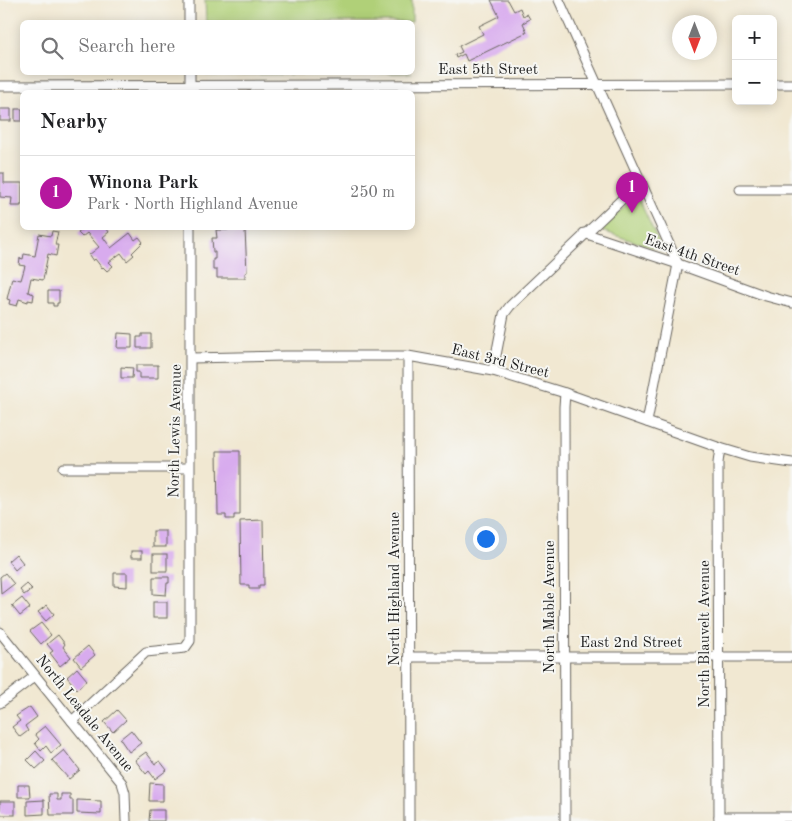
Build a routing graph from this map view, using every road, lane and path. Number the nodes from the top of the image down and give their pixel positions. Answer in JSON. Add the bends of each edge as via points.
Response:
{"nodes":[{"id":1,"x":189,"y":0,"type":"edge"},
{"id":2,"x":559,"y":0,"type":"edge"},
{"id":3,"x":189,"y":20,"type":"edge"},
{"id":4,"x":190,"y":75,"type":"edge"},
{"id":5,"x":597,"y":84,"type":"junction"},
{"id":6,"x":732,"y":84,"type":"edge"},
{"id":7,"x":777,"y":84,"type":"edge"},
{"id":8,"x":792,"y":84,"type":"edge"},
{"id":9,"x":0,"y":86,"type":"edge"},
{"id":10,"x":190,"y":89,"type":"edge"},
{"id":11,"x":640,"y":182,"type":"junction"},
{"id":12,"x":740,"y":189,"type":"dead end"},
{"id":13,"x":792,"y":189,"type":"edge"},
{"id":14,"x":190,"y":230,"type":"edge"},
{"id":15,"x":584,"y":233,"type":"junction"},
{"id":16,"x":678,"y":264,"type":"junction"},
{"id":17,"x":792,"y":303,"type":"edge"},
{"id":18,"x":408,"y":356,"type":"junction"},
{"id":19,"x":191,"y":358,"type":"junction"},
{"id":20,"x":493,"y":371,"type":"junction"},
{"id":21,"x":566,"y":393,"type":"junction"},
{"id":22,"x":647,"y":422,"type":"junction"},
{"id":23,"x":720,"y":448,"type":"junction"},
{"id":24,"x":792,"y":463,"type":"edge"},
{"id":25,"x":63,"y":468,"type":"dead end"},
{"id":26,"x":189,"y":468,"type":"junction"},
{"id":27,"x":0,"y":632,"type":"edge"},
{"id":28,"x":409,"y":657,"type":"junction"},
{"id":29,"x":564,"y":657,"type":"junction"},
{"id":30,"x":718,"y":657,"type":"junction"},
{"id":31,"x":792,"y":657,"type":"edge"},
{"id":32,"x":35,"y":676,"type":"junction"},
{"id":33,"x":0,"y":703,"type":"edge"},
{"id":34,"x":72,"y":721,"type":"junction"},
{"id":35,"x":792,"y":817,"type":"edge"},
{"id":36,"x":719,"y":819,"type":"edge"},
{"id":37,"x":126,"y":821,"type":"edge"},
{"id":38,"x":409,"y":821,"type":"edge"},
{"id":39,"x":565,"y":821,"type":"edge"}],
"edges":[{"from":1,"to":3,"type":"street"},
{"from":2,"to":5,"type":"street"},
{"from":4,"to":10,"type":"street"},
{"from":5,"to":6,"type":"street","name":"East 5th Street"},
{"from":5,"to":10,"type":"street","name":"East 5th Street"},
{"from":5,"to":11,"type":"street"},
{"from":7,"to":8,"type":"street"},
{"from":9,"to":10,"type":"street","name":"East 5th Street"},
{"from":11,"to":15,"type":"street"},
{"from":11,"to":16,"type":"street"},
{"from":12,"to":13,"type":"street"},
{"from":14,"to":19,"type":"street","name":"North Lewis Avenue"},
{"from":15,"to":16,"type":"street","name":"East 4th Street"},
{"from":15,"to":20,"type":"street","via":[[504,314]]},
{"from":16,"to":17,"type":"street","name":"East 4th Street"},
{"from":16,"to":22,"type":"street"},
{"from":18,"to":19,"type":"street","name":"East 3rd Street"},
{"from":18,"to":20,"type":"street","name":"East 3rd Street"},
{"from":18,"to":28,"type":"street","name":"North Highland Avenue"},
{"from":19,"to":26,"type":"street","name":"North Lewis Avenue"},
{"from":20,"to":21,"type":"street","name":"East 3rd Street"},
{"from":21,"to":22,"type":"street","name":"East 3rd Street"},
{"from":21,"to":29,"type":"street","name":"North Mable Avenue"},
{"from":22,"to":23,"type":"street","name":"East 3rd Street"},
{"from":23,"to":24,"type":"street","name":"East 3rd Street","via":[[750,457]]},
{"from":23,"to":30,"type":"street","name":"North Blauvelt Avenue"},
{"from":25,"to":26,"type":"street"},
{"from":26,"to":34,"type":"street","name":"North Lewis Avenue","via":[[188,645],[141,655]]},
{"from":27,"to":32,"type":"street","name":"North Leadale Avenue"},
{"from":28,"to":29,"type":"street","name":"East 2nd Street"},
{"from":28,"to":38,"type":"street","name":"North Highland Avenue"},
{"from":29,"to":30,"type":"street","name":"East 2nd Street"},
{"from":29,"to":39,"type":"street","name":"North Mable Avenue"},
{"from":30,"to":31,"type":"street","name":"East 2nd Street"},
{"from":30,"to":36,"type":"street","name":"North Blauvelt Avenue"},
{"from":32,"to":33,"type":"street"},
{"from":32,"to":34,"type":"street","name":"North Leadale Avenue"},
{"from":34,"to":37,"type":"street","name":"North Leadale Avenue","via":[[122,782]]},
{"from":35,"to":36,"type":"street"}]}
